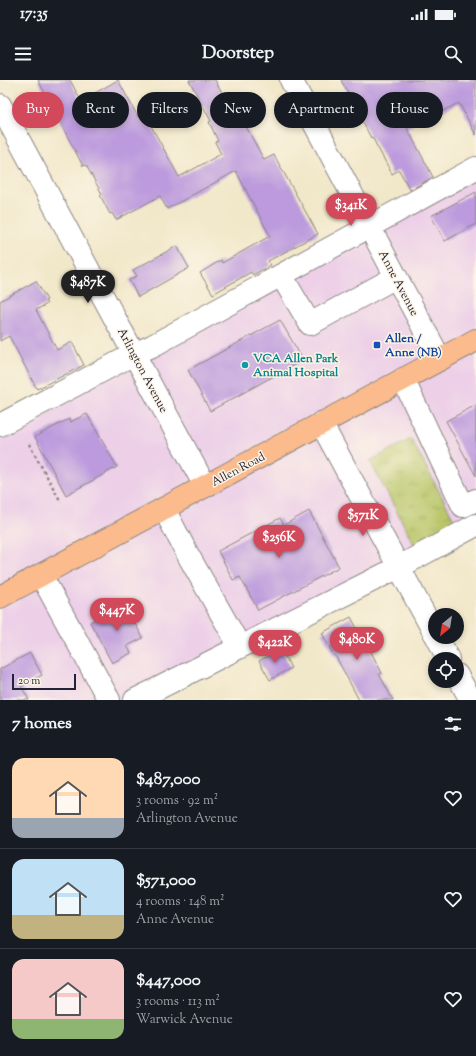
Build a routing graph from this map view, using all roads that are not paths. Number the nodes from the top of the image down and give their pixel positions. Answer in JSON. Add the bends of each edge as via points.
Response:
{"nodes":[{"id":1,"x":291,"y":80,"type":"edge"},
{"id":2,"x":0,"y":105,"type":"edge"},
{"id":3,"x":476,"y":168,"type":"edge"},
{"id":4,"x":369,"y":226,"type":"junction"},
{"id":5,"x":281,"y":275,"type":"junction"},
{"id":6,"x":396,"y":276,"type":"junction"},
{"id":7,"x":476,"y":340,"type":"edge"},
{"id":8,"x":134,"y":354,"type":"junction"},
{"id":9,"x":440,"y":359,"type":"junction"},
{"id":10,"x":403,"y":379,"type":"junction"},
{"id":11,"x":321,"y":424,"type":"junction"},
{"id":12,"x":0,"y":425,"type":"edge"},
{"id":13,"x":205,"y":486,"type":"junction"},
{"id":14,"x":469,"y":503,"type":"edge"},
{"id":15,"x":164,"y":509,"type":"junction"},
{"id":16,"x":476,"y":525,"type":"edge"},
{"id":17,"x":399,"y":567,"type":"junction"},
{"id":18,"x":41,"y":575,"type":"junction"},
{"id":19,"x":0,"y":597,"type":"edge"},
{"id":20,"x":428,"y":621,"type":"edge"},
{"id":21,"x":240,"y":647,"type":"junction"},
{"id":22,"x":464,"y":688,"type":"edge"},
{"id":23,"x":109,"y":700,"type":"edge"},
{"id":24,"x":135,"y":700,"type":"edge"},
{"id":25,"x":471,"y":700,"type":"edge"}],
"edges":[{"from":1,"to":4,"type":"street","name":"Anne Avenue"},
{"from":2,"to":8,"type":"street","name":"Arlington Avenue"},
{"from":3,"to":4,"type":"street"},
{"from":4,"to":5,"type":"street"},
{"from":4,"to":6,"type":"street","name":"Anne Avenue"},
{"from":5,"to":6,"type":"street","via":[[310,324]]},
{"from":5,"to":8,"type":"street"},
{"from":6,"to":9,"type":"street","name":"Anne Avenue"},
{"from":7,"to":9,"type":"main road","name":"Allen Road"},
{"from":8,"to":12,"type":"street"},
{"from":8,"to":13,"type":"street","name":"Arlington Avenue"},
{"from":9,"to":10,"type":"main road","name":"Allen Road"},
{"from":10,"to":11,"type":"main road","name":"Allen Road"},
{"from":10,"to":14,"type":"street"},
{"from":11,"to":13,"type":"main road","name":"Allen Road"},
{"from":11,"to":17,"type":"street"},
{"from":13,"to":15,"type":"main road","name":"Allen Road"},
{"from":15,"to":18,"type":"main road","name":"Allen Road"},
{"from":15,"to":21,"type":"street"},
{"from":16,"to":17,"type":"street"},
{"from":17,"to":20,"type":"street"},
{"from":17,"to":21,"type":"street"},
{"from":18,"to":19,"type":"main road","name":"Allen Road"},
{"from":18,"to":23,"type":"street"},
{"from":21,"to":24,"type":"street"},
{"from":22,"to":25,"type":"street"}]}
